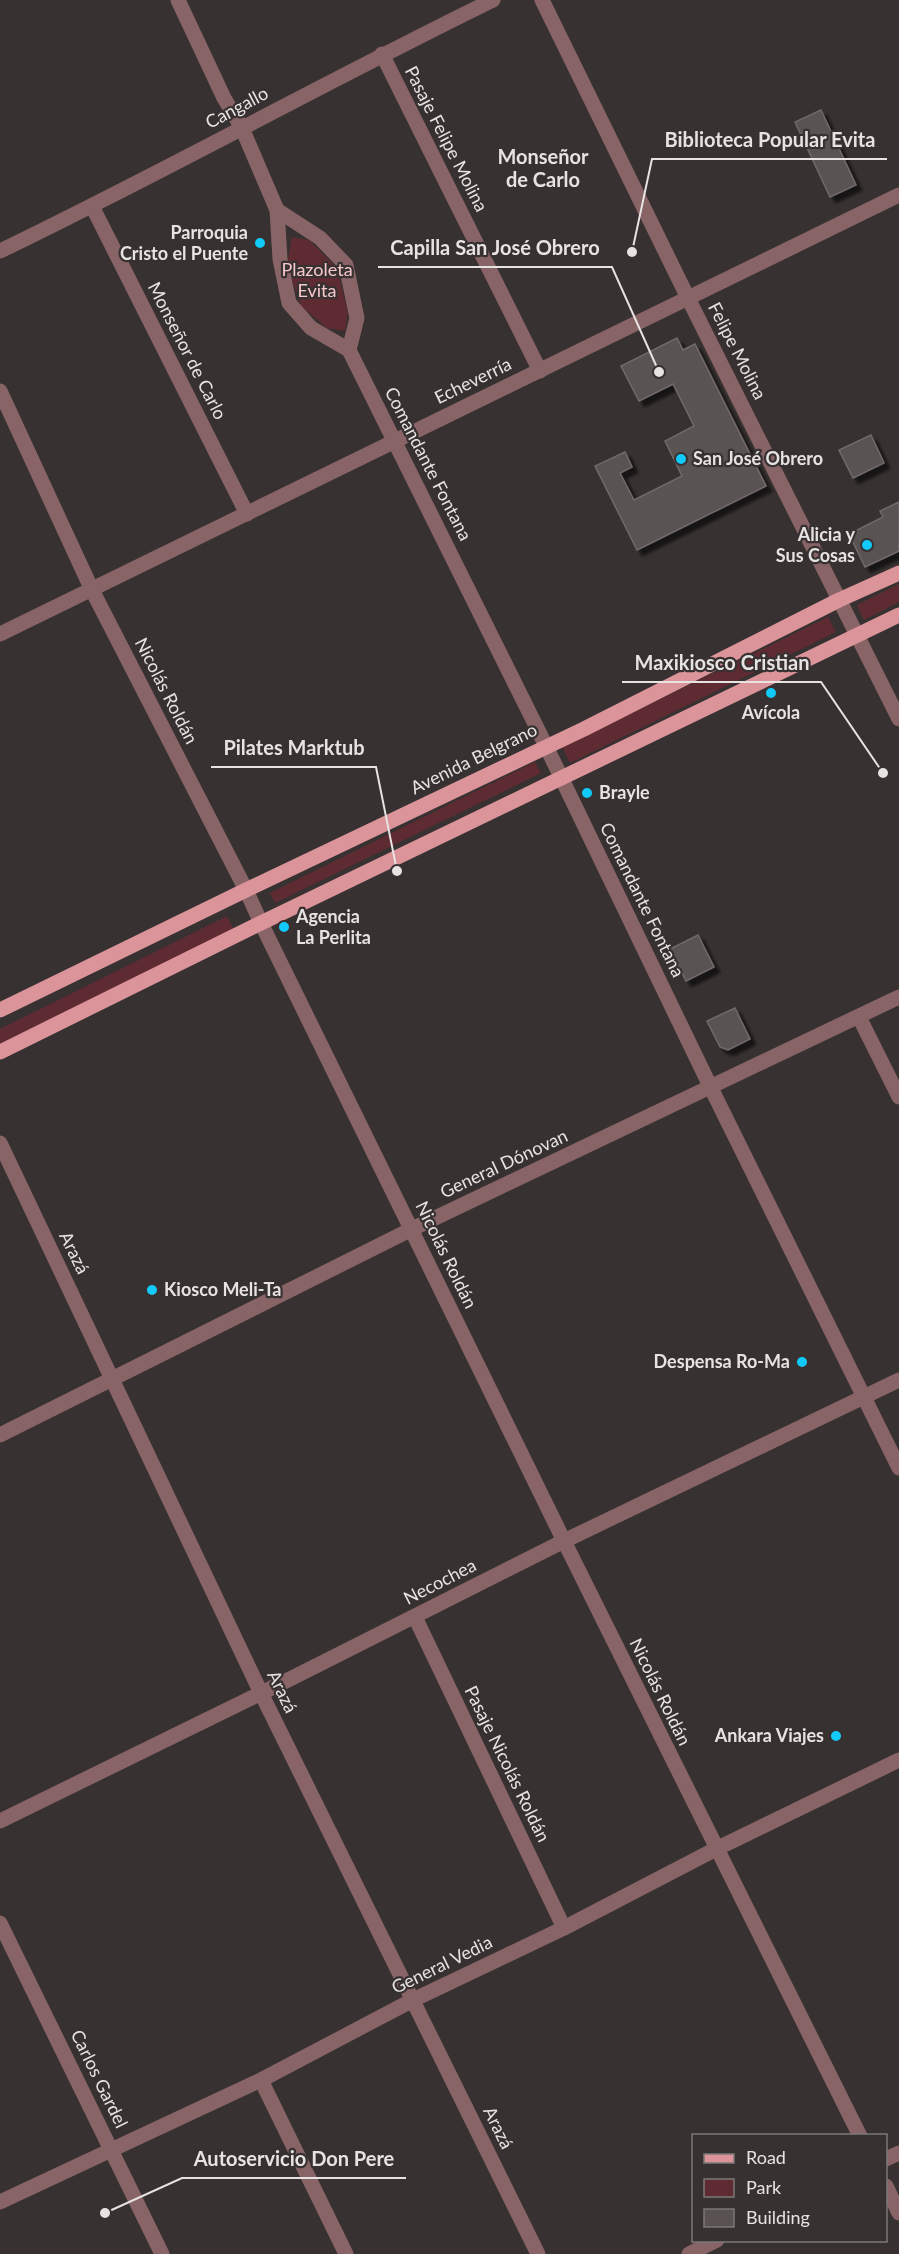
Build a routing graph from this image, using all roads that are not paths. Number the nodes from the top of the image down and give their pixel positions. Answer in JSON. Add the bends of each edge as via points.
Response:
{"nodes":[{"id":1,"x":178,"y":0,"type":"edge"},
{"id":2,"x":493,"y":0,"type":"edge"},
{"id":3,"x":542,"y":0,"type":"edge"},
{"id":4,"x":382,"y":54,"type":"junction"},
{"id":5,"x":242,"y":128,"type":"junction"},
{"id":6,"x":899,"y":195,"type":"edge"},
{"id":7,"x":92,"y":206,"type":"junction"},
{"id":8,"x":277,"y":210,"type":"junction"},
{"id":9,"x":0,"y":250,"type":"edge"},
{"id":10,"x":688,"y":298,"type":"junction"},
{"id":11,"x":349,"y":350,"type":"junction"},
{"id":12,"x":540,"y":371,"type":"junction"},
{"id":13,"x":0,"y":391,"type":"edge"},
{"id":14,"x":395,"y":441,"type":"junction"},
{"id":15,"x":247,"y":514,"type":"junction"},
{"id":16,"x":899,"y":573,"type":"edge"},
{"id":17,"x":92,"y":590,"type":"junction"},
{"id":18,"x":839,"y":600,"type":"junction"},
{"id":19,"x":899,"y":615,"type":"edge"},
{"id":20,"x":0,"y":634,"type":"edge"},
{"id":21,"x":857,"y":636,"type":"junction"},
{"id":22,"x":899,"y":719,"type":"edge"},
{"id":23,"x":546,"y":746,"type":"junction"},
{"id":24,"x":561,"y":778,"type":"junction"},
{"id":25,"x":246,"y":890,"type":"junction"},
{"id":26,"x":261,"y":923,"type":"junction"},
{"id":27,"x":899,"y":997,"type":"edge"},
{"id":28,"x":0,"y":1010,"type":"edge"},
{"id":29,"x":859,"y":1017,"type":"junction"},
{"id":30,"x":0,"y":1052,"type":"edge"},
{"id":31,"x":711,"y":1088,"type":"junction"},
{"id":32,"x":899,"y":1097,"type":"edge"},
{"id":33,"x":0,"y":1143,"type":"edge"},
{"id":34,"x":412,"y":1229,"type":"junction"},
{"id":35,"x":114,"y":1380,"type":"junction"},
{"id":36,"x":899,"y":1380,"type":"edge"},
{"id":37,"x":865,"y":1397,"type":"junction"},
{"id":38,"x":0,"y":1436,"type":"edge"},
{"id":39,"x":899,"y":1468,"type":"edge"},
{"id":40,"x":564,"y":1541,"type":"junction"},
{"id":41,"x":415,"y":1617,"type":"junction"},
{"id":42,"x":261,"y":1693,"type":"junction"},
{"id":43,"x":899,"y":1760,"type":"edge"},
{"id":44,"x":0,"y":1821,"type":"edge"},
{"id":45,"x":716,"y":1849,"type":"junction"},
{"id":46,"x":0,"y":1923,"type":"edge"},
{"id":47,"x":564,"y":1928,"type":"junction"},
{"id":48,"x":413,"y":2000,"type":"junction"},
{"id":49,"x":261,"y":2080,"type":"junction"},
{"id":50,"x":859,"y":2134,"type":"edge"},
{"id":51,"x":112,"y":2149,"type":"junction"},
{"id":52,"x":887,"y":2190,"type":"edge"},
{"id":53,"x":0,"y":2202,"type":"edge"},
{"id":54,"x":899,"y":2213,"type":"edge"},
{"id":55,"x":715,"y":2242,"type":"edge"},
{"id":56,"x":162,"y":2254,"type":"edge"},
{"id":57,"x":346,"y":2254,"type":"edge"},
{"id":58,"x":538,"y":2254,"type":"edge"},
{"id":59,"x":689,"y":2254,"type":"edge"}],
"edges":[{"from":1,"to":5,"type":"street"},
{"from":2,"to":4,"type":"street","name":"Cangallo"},
{"from":3,"to":10,"type":"street","name":"Felipe Molina"},
{"from":4,"to":5,"type":"street","name":"Cangallo"},
{"from":4,"to":12,"type":"street","name":"Pasaje Felipe Molina"},
{"from":5,"to":7,"type":"street","name":"Cangallo"},
{"from":5,"to":8,"type":"street"},
{"from":6,"to":10,"type":"street","name":"Echeverría"},
{"from":7,"to":9,"type":"street","name":"Cangallo"},
{"from":7,"to":15,"type":"street","name":"Monseñor de Carlo"},
{"from":8,"to":11,"type":"street","via":[[280,259],[289,303],[310,328]]},
{"from":8,"to":11,"type":"street","via":[[320,238],[346,265],[357,318]]},
{"from":10,"to":12,"type":"street","name":"Echeverría"},
{"from":10,"to":18,"type":"street","name":"Felipe Molina"},
{"from":11,"to":14,"type":"street","name":"Comandante Fontana"},
{"from":12,"to":14,"type":"street","name":"Echeverría"},
{"from":13,"to":17,"type":"street","name":"Nicolás Roldán"},
{"from":14,"to":15,"type":"street","name":"Echeverría"},
{"from":14,"to":23,"type":"street","name":"Comandante Fontana"},
{"from":15,"to":17,"type":"street","name":"Echeverría"},
{"from":16,"to":18,"type":"main road","name":"Avenida Belgrano"},
{"from":17,"to":20,"type":"street","name":"Echeverría"},
{"from":17,"to":25,"type":"street","name":"Nicolás Roldán"},
{"from":18,"to":21,"type":"street","name":"Felipe Molina"},
{"from":18,"to":23,"type":"main road","name":"Avenida Belgrano"},
{"from":19,"to":21,"type":"main road"},
{"from":21,"to":22,"type":"street","name":"Felipe Molina"},
{"from":21,"to":24,"type":"main road"},
{"from":23,"to":24,"type":"street","name":"Comandante Fontana"},
{"from":23,"to":25,"type":"main road","name":"Avenida Belgrano"},
{"from":24,"to":26,"type":"main road"},
{"from":24,"to":31,"type":"street","name":"Comandante Fontana"},
{"from":25,"to":26,"type":"street","name":"Nicolás Roldán"},
{"from":25,"to":28,"type":"main road","name":"Avenida Belgrano"},
{"from":26,"to":30,"type":"main road"},
{"from":26,"to":34,"type":"street","name":"Nicolás Roldán"},
{"from":27,"to":29,"type":"street","name":"General Dónovan"},
{"from":29,"to":31,"type":"street","name":"General Dónovan"},
{"from":29,"to":32,"type":"street"},
{"from":31,"to":34,"type":"street","name":"General Dónovan"},
{"from":31,"to":37,"type":"street","name":"Comandante Fontana"},
{"from":33,"to":35,"type":"street","name":"Arazá"},
{"from":34,"to":35,"type":"street","name":"General Dónovan"},
{"from":34,"to":40,"type":"street","name":"Nicolás Roldán"},
{"from":35,"to":38,"type":"street","name":"General Dónovan"},
{"from":35,"to":42,"type":"street","name":"Arazá"},
{"from":36,"to":37,"type":"street","name":"Necochea"},
{"from":37,"to":39,"type":"street","name":"Comandante Fontana"},
{"from":37,"to":40,"type":"street","name":"Necochea"},
{"from":40,"to":41,"type":"street","name":"Necochea"},
{"from":40,"to":45,"type":"street","name":"Nicolás Roldán"},
{"from":41,"to":42,"type":"street","name":"Necochea"},
{"from":41,"to":47,"type":"street","name":"Pasaje Nicolás Roldán"},
{"from":42,"to":44,"type":"street","name":"Necochea"},
{"from":42,"to":48,"type":"street","name":"Arazá"},
{"from":43,"to":45,"type":"street","name":"General Vedia"},
{"from":45,"to":47,"type":"street","name":"General Vedia"},
{"from":45,"to":50,"type":"street","name":"Nicolás Roldán"},
{"from":46,"to":51,"type":"street","name":"Carlos Gardel"},
{"from":47,"to":48,"type":"street","name":"General Vedia"},
{"from":48,"to":49,"type":"street","name":"General Vedia"},
{"from":48,"to":58,"type":"street","name":"Arazá"},
{"from":49,"to":51,"type":"street","name":"General Vedia"},
{"from":49,"to":57,"type":"street"},
{"from":51,"to":53,"type":"street","name":"General Vedia"},
{"from":51,"to":56,"type":"street","name":"Carlos Gardel"},
{"from":52,"to":54,"type":"street"},
{"from":55,"to":59,"type":"street"}]}
